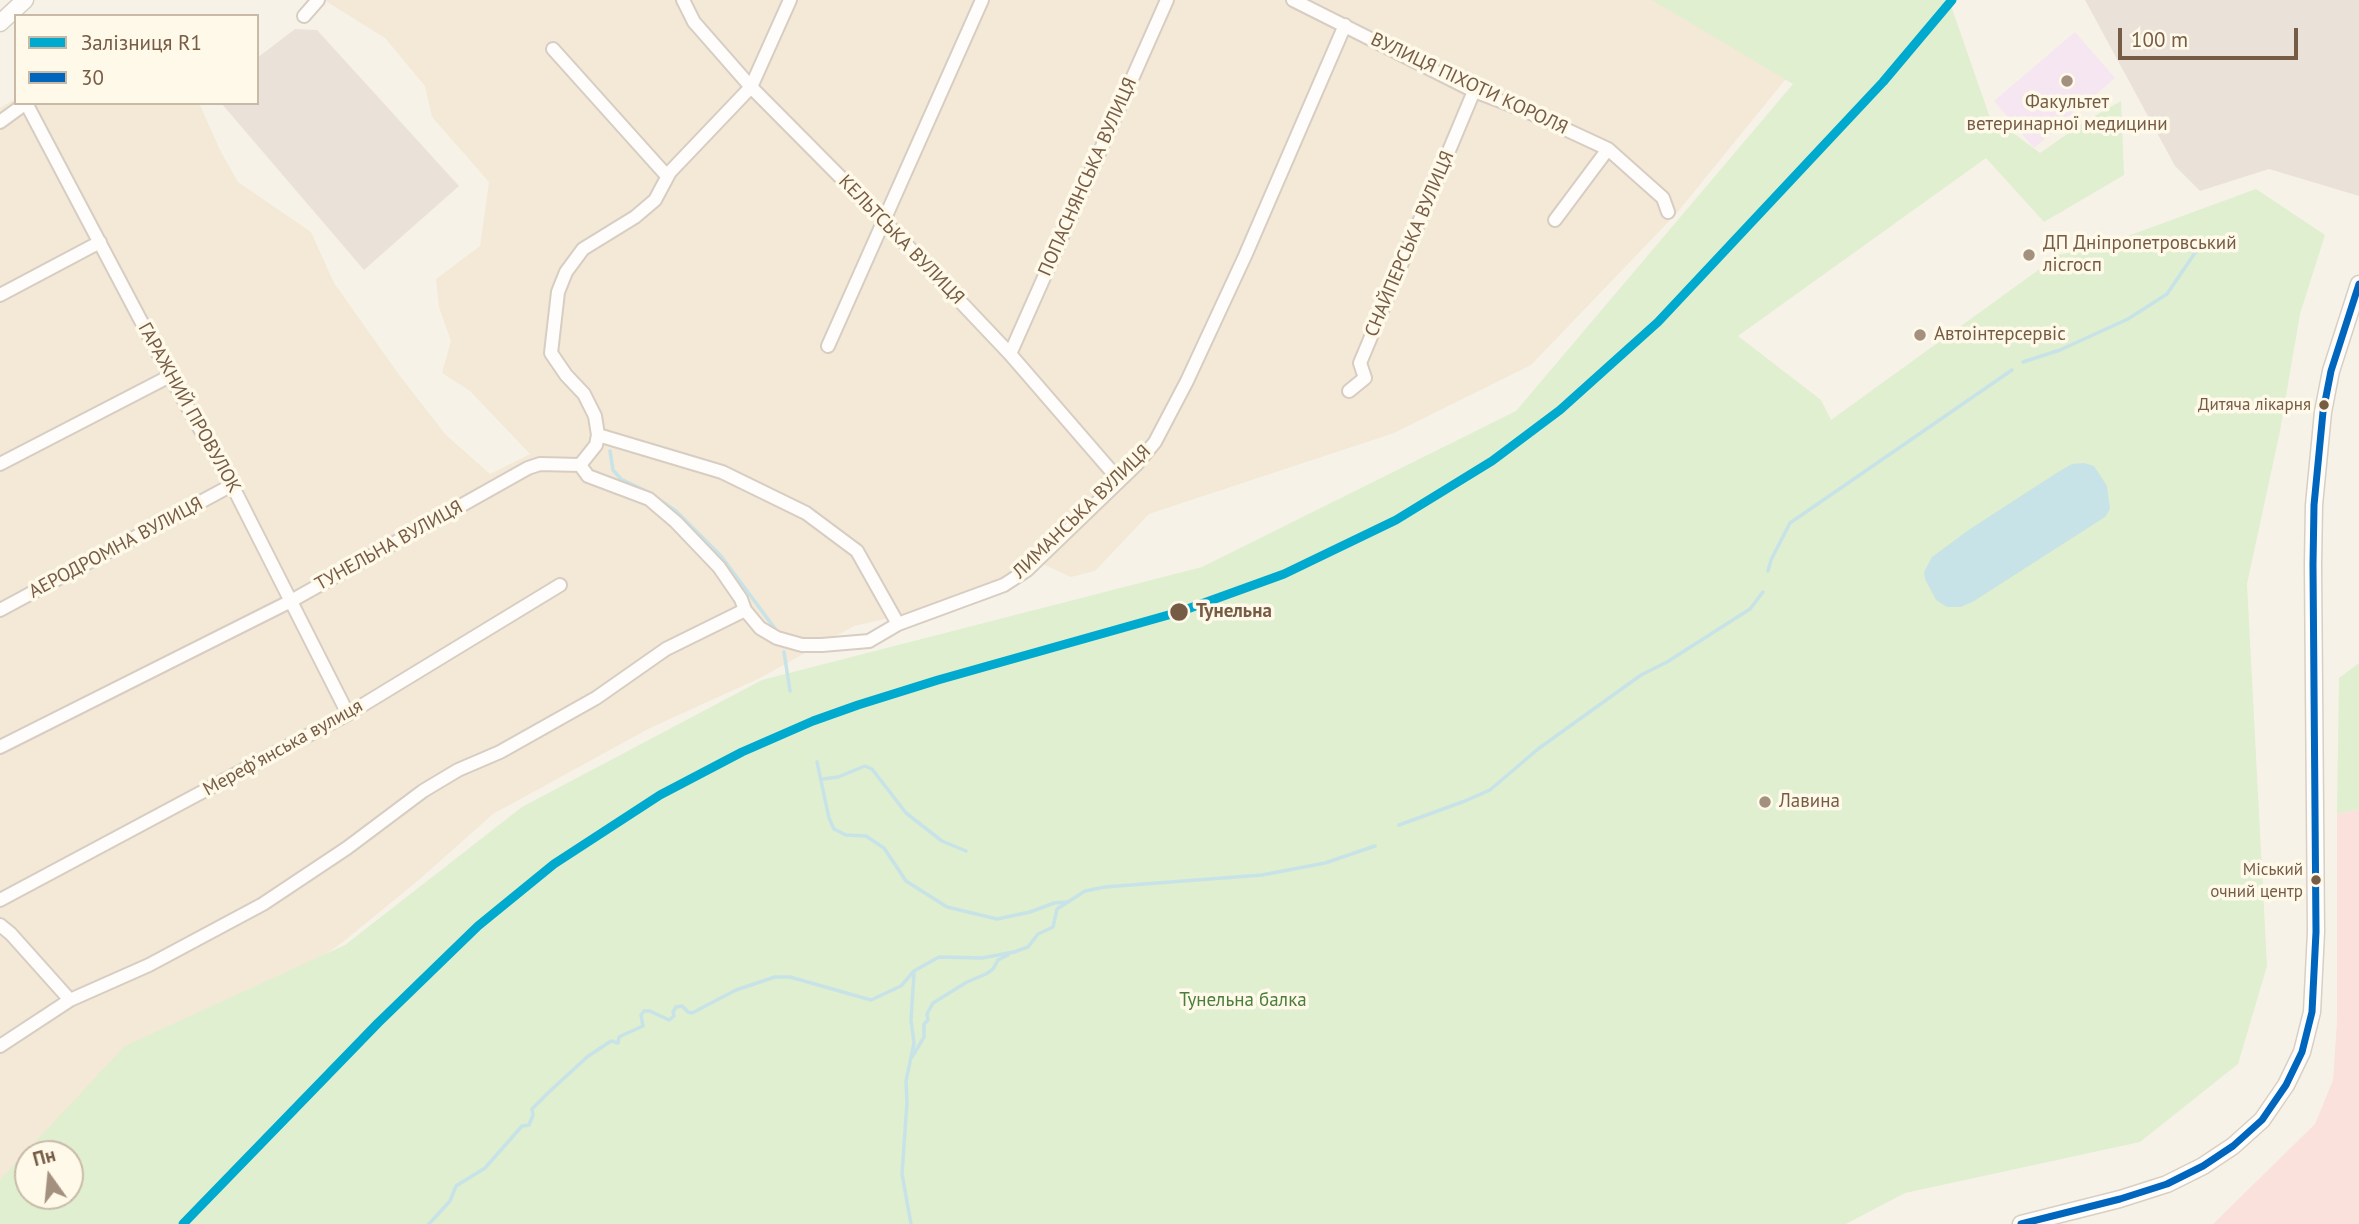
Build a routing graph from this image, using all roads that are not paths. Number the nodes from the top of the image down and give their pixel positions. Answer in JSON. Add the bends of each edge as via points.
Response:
{"nodes":[{"id":1,"x":24,"y":0,"type":"edge"},
{"id":2,"x":318,"y":0,"type":"edge"},
{"id":3,"x":683,"y":0,"type":"edge"},
{"id":4,"x":790,"y":0,"type":"edge"},
{"id":5,"x":982,"y":0,"type":"edge"},
{"id":6,"x":1167,"y":0,"type":"edge"},
{"id":7,"x":1293,"y":0,"type":"edge"},
{"id":8,"x":304,"y":16,"type":"dead end"},
{"id":9,"x":0,"y":23,"type":"edge"},
{"id":10,"x":1345,"y":25,"type":"junction"},
{"id":11,"x":553,"y":49,"type":"dead end"},
{"id":12,"x":751,"y":87,"type":"junction"},
{"id":13,"x":1474,"y":91,"type":"junction"},
{"id":14,"x":23,"y":105,"type":"edge"},
{"id":15,"x":27,"y":105,"type":"edge"},
{"id":16,"x":0,"y":122,"type":"edge"},
{"id":17,"x":1608,"y":149,"type":"junction"},
{"id":18,"x":667,"y":176,"type":"junction"},
{"id":19,"x":1668,"y":212,"type":"dead end"},
{"id":20,"x":1555,"y":220,"type":"dead end"},
{"id":21,"x":884,"y":221,"type":"junction"},
{"id":22,"x":100,"y":242,"type":"junction"},
{"id":23,"x":2359,"y":284,"type":"edge"},
{"id":24,"x":0,"y":295,"type":"edge"},
{"id":25,"x":828,"y":346,"type":"dead end"},
{"id":26,"x":1010,"y":354,"type":"junction"},
{"id":27,"x":170,"y":376,"type":"junction"},
{"id":28,"x":1349,"y":391,"type":"dead end"},
{"id":29,"x":598,"y":435,"type":"junction"},
{"id":30,"x":0,"y":464,"type":"edge"},
{"id":31,"x":580,"y":465,"type":"junction"},
{"id":32,"x":1119,"y":480,"type":"junction"},
{"id":33,"x":232,"y":485,"type":"junction"},
{"id":34,"x":560,"y":585,"type":"dead end"},
{"id":35,"x":291,"y":601,"type":"junction"},
{"id":36,"x":0,"y":610,"type":"edge"},
{"id":37,"x":745,"y":610,"type":"junction"},
{"id":38,"x":898,"y":624,"type":"junction"},
{"id":39,"x":348,"y":714,"type":"junction"},
{"id":40,"x":0,"y":747,"type":"edge"},
{"id":41,"x":0,"y":900,"type":"edge"},
{"id":42,"x":0,"y":925,"type":"edge"},
{"id":43,"x":70,"y":1000,"type":"junction"},
{"id":44,"x":0,"y":1046,"type":"edge"},
{"id":45,"x":2021,"y":1224,"type":"edge"}],
"edges":[{"from":1,"to":9,"type":"main road"},
{"from":2,"to":8,"type":"street"},
{"from":3,"to":12,"type":"street","name":"КЕЛЬТСЬКА ВУЛИЦЯ","via":[[694,22]]},
{"from":4,"to":12,"type":"street"},
{"from":5,"to":21,"type":"street"},
{"from":6,"to":26,"type":"street","name":"ПОПАСНЯНСЬКА ВУЛИЦЯ"},
{"from":7,"to":10,"type":"street","name":"ВУЛИЦЯ ПІХОТИ КОРОЛЯ"},
{"from":10,"to":13,"type":"street","name":"ВУЛИЦЯ ПІХОТИ КОРОЛЯ"},
{"from":10,"to":32,"type":"street","name":"ЛИМАНСЬКА ВУЛИЦЯ","via":[[1187,381],[1155,442]]},
{"from":11,"to":18,"type":"street"},
{"from":12,"to":18,"type":"street"},
{"from":12,"to":21,"type":"street","name":"КЕЛЬТСЬКА ВУЛИЦЯ"},
{"from":13,"to":17,"type":"street","name":"ВУЛИЦЯ ПІХОТИ КОРОЛЯ"},
{"from":13,"to":28,"type":"street","name":"СНАЙПЕРСЬКА ВУЛИЦЯ","via":[[1360,363],[1365,379]]},
{"from":14,"to":16,"type":"street"},
{"from":15,"to":22,"type":"street","name":"ГАРАЖНИЙ ПРОВУЛОК"},
{"from":17,"to":19,"type":"street","name":"ВУЛИЦЯ ПІХОТИ КОРОЛЯ","via":[[1663,198]]},
{"from":17,"to":20,"type":"street"},
{"from":18,"to":29,"type":"street","via":[[656,200],[583,249],[558,292],[551,353],[584,394]]},
{"from":21,"to":25,"type":"street"},
{"from":21,"to":26,"type":"street","name":"КЕЛЬТСЬКА ВУЛИЦЯ"},
{"from":22,"to":24,"type":"street"},
{"from":22,"to":27,"type":"street","name":"ГАРАЖНИЙ ПРОВУЛОК"},
{"from":23,"to":45,"type":"main road","via":[[2323,412],[2314,505],[2316,932],[2312,1012],[2302,1052],[2262,1120],[2203,1166],[2120,1199]]},
{"from":26,"to":32,"type":"street","name":"КЕЛЬТСЬКА ВУЛИЦЯ"},
{"from":27,"to":30,"type":"street"},
{"from":27,"to":33,"type":"street","name":"ГАРАЖНИЙ ПРОВУЛОК"},
{"from":29,"to":31,"type":"street"},
{"from":29,"to":38,"type":"street","via":[[722,472],[806,513],[857,551]]},
{"from":31,"to":35,"type":"street","name":"ТУНЕЛЬНА ВУЛИЦЯ","via":[[528,468]]},
{"from":31,"to":37,"type":"street","via":[[588,476],[649,499],[667,514],[719,567]]},
{"from":32,"to":38,"type":"street","name":"ЛИМАНСЬКА ВУЛИЦЯ","via":[[1027,570],[1004,585]]},
{"from":33,"to":35,"type":"street","name":"ГАРАЖНИЙ ПРОВУЛОК"},
{"from":33,"to":36,"type":"street","name":"АЕРОДРОМНА ВУЛИЦЯ"},
{"from":34,"to":39,"type":"street","name":"Мерефʼянська вулиця"},
{"from":35,"to":39,"type":"street","name":"ГАРАЖНИЙ ПРОВУЛОК"},
{"from":35,"to":40,"type":"street","name":"ТУНЕЛЬНА ВУЛИЦЯ"},
{"from":37,"to":38,"type":"street","name":"ЛИМАНСЬКА ВУЛИЦЯ","via":[[760,628],[802,645],[869,641]]},
{"from":37,"to":43,"type":"street","via":[[666,649],[596,698],[423,791],[263,904],[149,965]]},
{"from":39,"to":41,"type":"street","name":"Мерефʼянська вулиця"},
{"from":42,"to":43,"type":"street"},
{"from":43,"to":44,"type":"street"}]}
